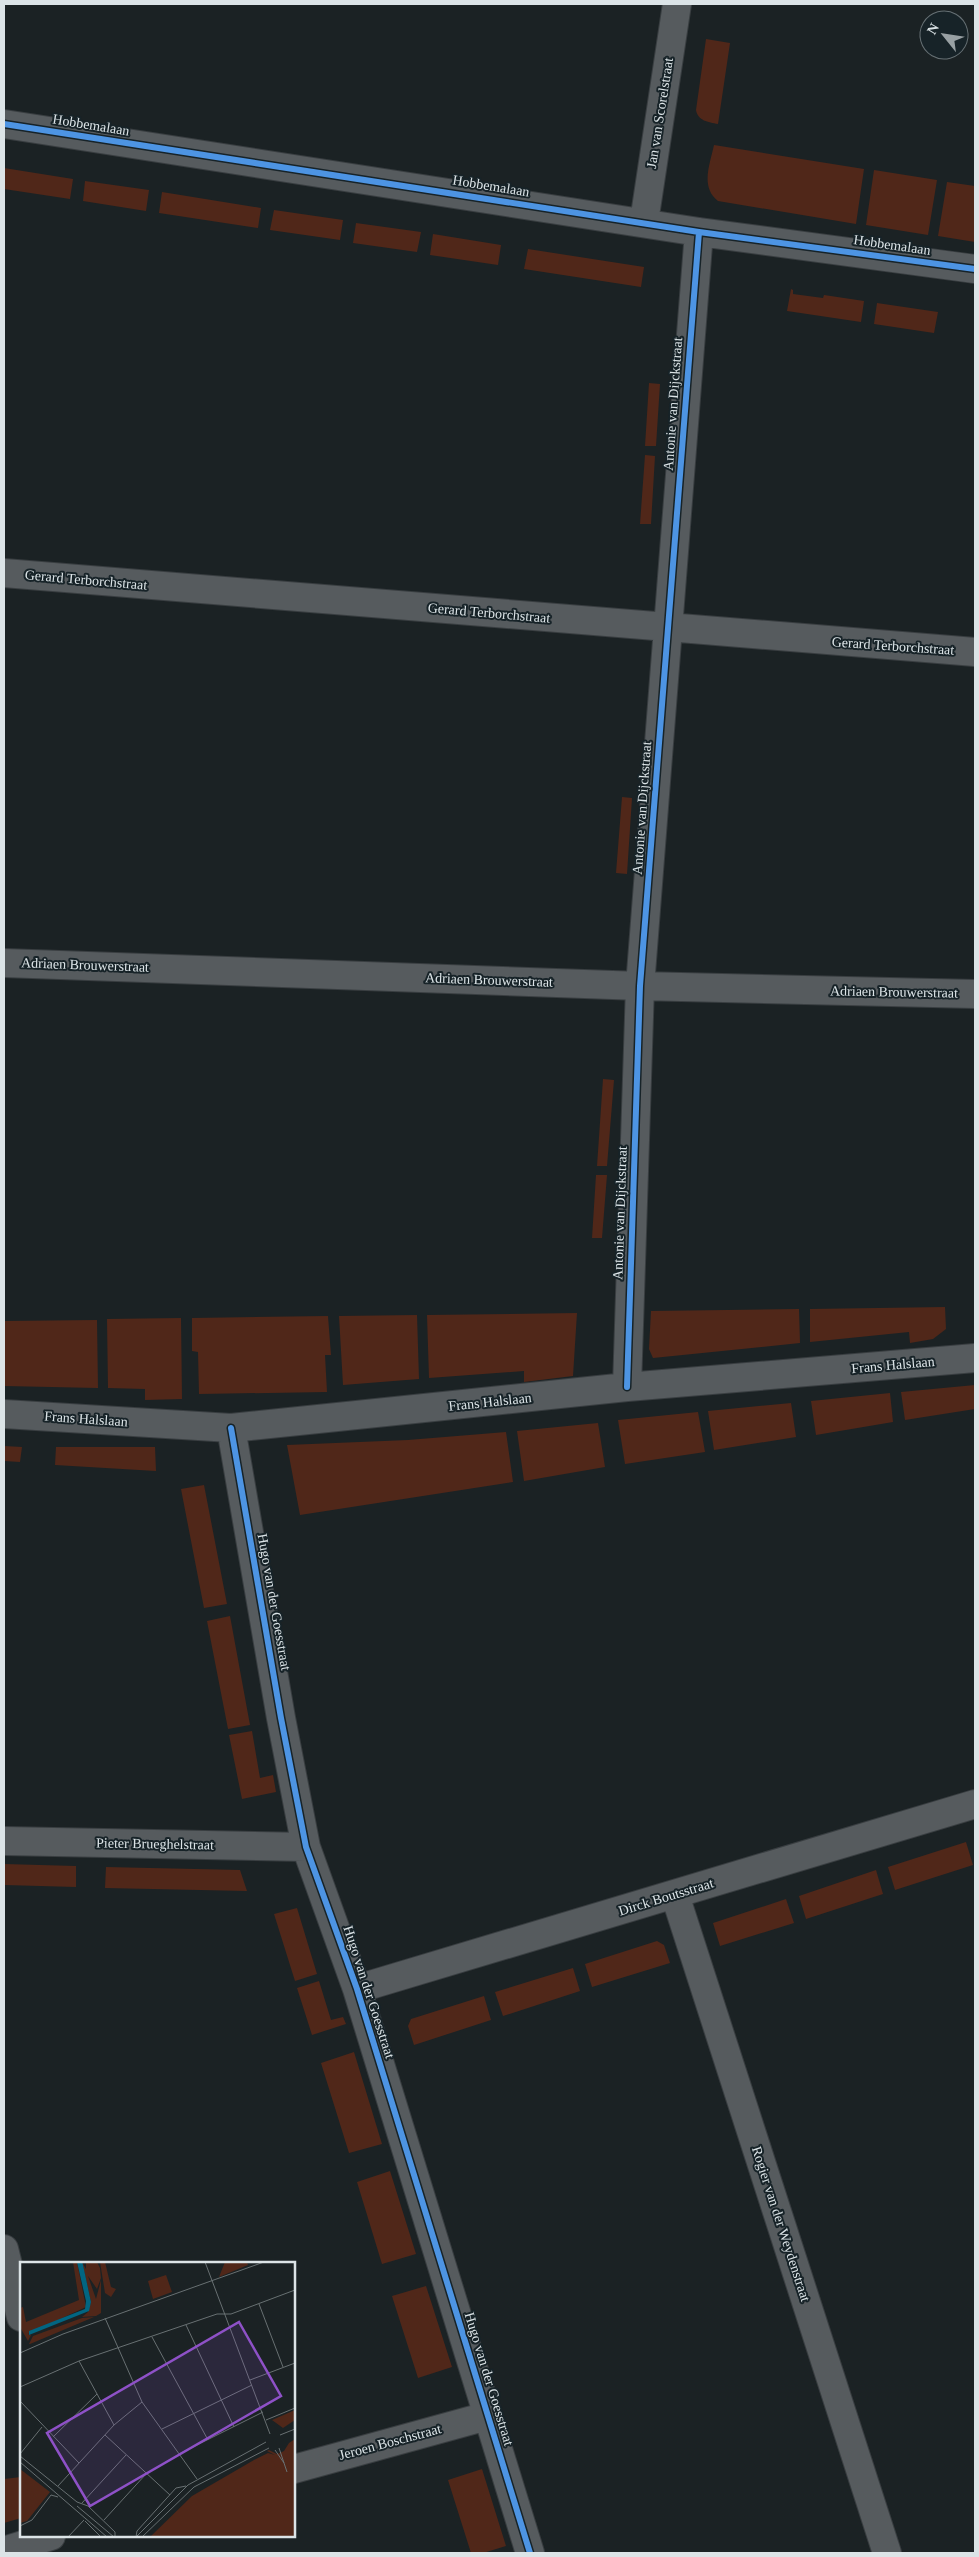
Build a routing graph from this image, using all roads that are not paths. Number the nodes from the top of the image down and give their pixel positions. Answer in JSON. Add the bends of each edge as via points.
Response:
{"nodes":[{"id":1,"x":677,"y":4,"type":"edge"},
{"id":2,"x":4,"y":124,"type":"edge"},
{"id":3,"x":644,"y":222,"type":"junction"},
{"id":4,"x":699,"y":232,"type":"junction"},
{"id":5,"x":975,"y":269,"type":"edge"},
{"id":6,"x":4,"y":573,"type":"edge"},
{"id":7,"x":668,"y":628,"type":"junction"},
{"id":8,"x":975,"y":652,"type":"edge"},
{"id":9,"x":4,"y":964,"type":"edge"},
{"id":10,"x":640,"y":986,"type":"junction"},
{"id":11,"x":975,"y":994,"type":"edge"},
{"id":12,"x":975,"y":1358,"type":"edge"},
{"id":13,"x":626,"y":1387,"type":"junction"},
{"id":14,"x":4,"y":1414,"type":"edge"},
{"id":15,"x":231,"y":1428,"type":"junction"},
{"id":16,"x":975,"y":1804,"type":"edge"},
{"id":17,"x":4,"y":1841,"type":"edge"},
{"id":18,"x":306,"y":1847,"type":"junction"},
{"id":19,"x":675,"y":1895,"type":"junction"},
{"id":20,"x":357,"y":1989,"type":"junction"},
{"id":21,"x":4,"y":2249,"type":"edge"},
{"id":22,"x":20,"y":2312,"type":"edge"},
{"id":23,"x":487,"y":2416,"type":"junction"},
{"id":24,"x":295,"y":2469,"type":"edge"},
{"id":25,"x":48,"y":2537,"type":"edge"},
{"id":26,"x":4,"y":2551,"type":"edge"},
{"id":27,"x":530,"y":2553,"type":"edge"},
{"id":28,"x":887,"y":2553,"type":"edge"}],
"edges":[{"from":1,"to":3,"type":"street","name":"Jan van Scorelstraat"},
{"from":2,"to":3,"type":"street","name":"Hobbemalaan"},
{"from":3,"to":4,"type":"street","name":"Hobbemalaan"},
{"from":4,"to":5,"type":"street","name":"Hobbemalaan"},
{"from":4,"to":7,"type":"street","name":"Antonie van Dijckstraat"},
{"from":6,"to":7,"type":"street","name":"Gerard Terborchstraat"},
{"from":7,"to":8,"type":"street","name":"Gerard Terborchstraat"},
{"from":7,"to":10,"type":"street","name":"Antonie van Dijckstraat"},
{"from":9,"to":10,"type":"street","name":"Adriaen Brouwerstraat"},
{"from":10,"to":11,"type":"street","name":"Adriaen Brouwerstraat"},
{"from":10,"to":13,"type":"street","name":"Antonie van Dijckstraat"},
{"from":12,"to":13,"type":"street","name":"Frans Halslaan"},
{"from":13,"to":15,"type":"street","name":"Frans Halslaan"},
{"from":14,"to":15,"type":"street","name":"Frans Halslaan"},
{"from":15,"to":18,"type":"street","name":"Hugo van der Goesstraat"},
{"from":16,"to":19,"type":"street","name":"Dirck Boutsstraat"},
{"from":17,"to":18,"type":"street","name":"Pieter Brueghelstraat"},
{"from":18,"to":20,"type":"street","name":"Hugo van der Goesstraat"},
{"from":19,"to":20,"type":"street","name":"Dirck Boutsstraat"},
{"from":19,"to":28,"type":"street","name":"Rogier van der Weydenstraat"},
{"from":20,"to":23,"type":"street","name":"Hugo van der Goesstraat"},
{"from":21,"to":22,"type":"street"},
{"from":23,"to":24,"type":"street","name":"Jeroen Boschstraat"},
{"from":23,"to":27,"type":"street","name":"Hugo van der Goesstraat"},
{"from":25,"to":26,"type":"street"}]}
